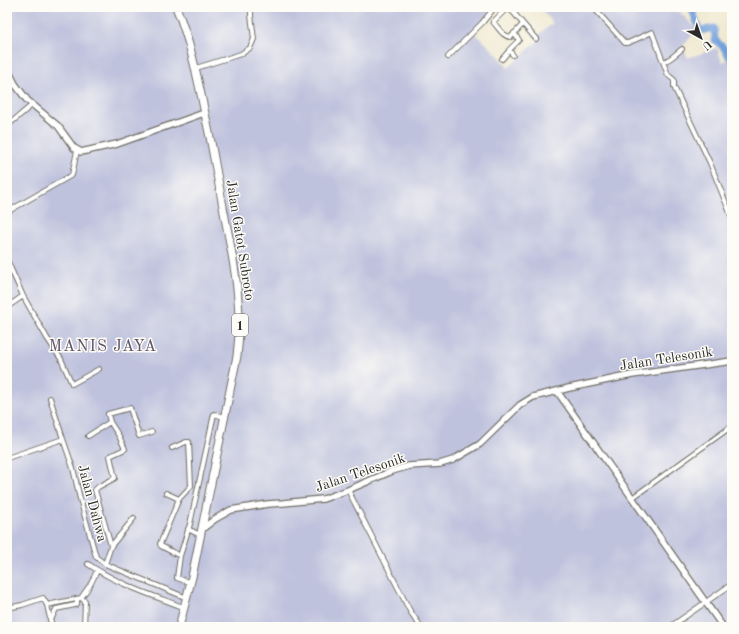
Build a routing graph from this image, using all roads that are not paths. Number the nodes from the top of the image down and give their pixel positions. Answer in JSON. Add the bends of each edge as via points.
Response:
{"nodes":[{"id":1,"x":176,"y":7,"type":"edge"},
{"id":2,"x":251,"y":7,"type":"edge"},
{"id":3,"x":495,"y":7,"type":"edge"},
{"id":4,"x":522,"y":7,"type":"edge"},
{"id":5,"x":593,"y":7,"type":"edge"},
{"id":6,"x":506,"y":8,"type":"edge"},
{"id":7,"x":513,"y":12,"type":"junction"},
{"id":8,"x":523,"y":24,"type":"junction"},
{"id":9,"x":514,"y":33,"type":"junction"},
{"id":10,"x":536,"y":39,"type":"dead end"},
{"id":11,"x":682,"y":49,"type":"dead end"},
{"id":12,"x":510,"y":51,"type":"junction"},
{"id":13,"x":513,"y":55,"type":"dead end"},
{"id":14,"x":448,"y":57,"type":"dead end"},
{"id":15,"x":502,"y":59,"type":"dead end"},
{"id":16,"x":664,"y":62,"type":"junction"},
{"id":17,"x":7,"y":68,"type":"edge"},
{"id":18,"x":196,"y":68,"type":"junction"},
{"id":19,"x":32,"y":105,"type":"junction"},
{"id":20,"x":204,"y":113,"type":"junction"},
{"id":21,"x":7,"y":126,"type":"edge"},
{"id":22,"x":77,"y":151,"type":"junction"},
{"id":23,"x":7,"y":212,"type":"edge"},
{"id":24,"x":732,"y":218,"type":"edge"},
{"id":25,"x":7,"y":260,"type":"edge"},
{"id":26,"x":23,"y":296,"type":"junction"},
{"id":27,"x":7,"y":307,"type":"edge"},
{"id":28,"x":732,"y":361,"type":"edge"},
{"id":29,"x":99,"y":369,"type":"dead end"},
{"id":30,"x":557,"y":391,"type":"junction"},
{"id":31,"x":50,"y":398,"type":"dead end"},
{"id":32,"x":224,"y":417,"type":"junction"},
{"id":33,"x":110,"y":422,"type":"junction"},
{"id":34,"x":732,"y":426,"type":"edge"},
{"id":35,"x":152,"y":432,"type":"dead end"},
{"id":36,"x":88,"y":436,"type":"dead end"},
{"id":37,"x":63,"y":439,"type":"junction"},
{"id":38,"x":172,"y":448,"type":"dead end"},
{"id":39,"x":7,"y":458,"type":"edge"},
{"id":40,"x":348,"y":490,"type":"junction"},
{"id":41,"x":166,"y":493,"type":"dead end"},
{"id":42,"x":632,"y":498,"type":"junction"},
{"id":43,"x":179,"y":499,"type":"junction"},
{"id":44,"x":134,"y":518,"type":"dead end"},
{"id":45,"x":188,"y":529,"type":"junction"},
{"id":46,"x":201,"y":532,"type":"junction"},
{"id":47,"x":111,"y":546,"type":"junction"},
{"id":48,"x":180,"y":556,"type":"junction"},
{"id":49,"x":88,"y":564,"type":"dead end"},
{"id":50,"x":105,"y":564,"type":"junction"},
{"id":51,"x":97,"y":571,"type":"junction"},
{"id":52,"x":191,"y":583,"type":"junction"},
{"id":53,"x":732,"y":584,"type":"edge"},
{"id":54,"x":187,"y":598,"type":"junction"},
{"id":55,"x":79,"y":599,"type":"junction"},
{"id":56,"x":706,"y":602,"type":"junction"},
{"id":57,"x":47,"y":605,"type":"junction"},
{"id":58,"x":7,"y":608,"type":"edge"},
{"id":59,"x":185,"y":608,"type":"junction"},
{"id":60,"x":50,"y":620,"type":"junction"},
{"id":61,"x":52,"y":627,"type":"edge"},
{"id":62,"x":84,"y":627,"type":"edge"},
{"id":63,"x":179,"y":627,"type":"edge"},
{"id":64,"x":420,"y":627,"type":"edge"},
{"id":65,"x":670,"y":627,"type":"edge"},
{"id":66,"x":723,"y":627,"type":"edge"}],
"edges":[{"from":1,"to":18,"type":"highway","name":"Jalan Gatot Subroto","number":"1"},
{"from":2,"to":18,"type":"street","via":[[254,39],[250,48],[241,54]]},
{"from":3,"to":14,"type":"street"},
{"from":4,"to":7,"type":"street"},
{"from":5,"to":16,"type":"street","via":[[625,44],[652,32]]},
{"from":6,"to":7,"type":"street"},
{"from":6,"to":9,"type":"street","via":[[493,22],[505,36],[511,37]]},
{"from":7,"to":8,"type":"street"},
{"from":8,"to":9,"type":"street"},
{"from":8,"to":10,"type":"street"},
{"from":9,"to":12,"type":"street","via":[[519,40],[509,49]]},
{"from":11,"to":16,"type":"street"},
{"from":12,"to":13,"type":"street"},
{"from":12,"to":15,"type":"street"},
{"from":16,"to":24,"type":"street"},
{"from":17,"to":19,"type":"street","via":[[15,84]]},
{"from":18,"to":20,"type":"highway","name":"Jalan Gatot Subroto","number":"1"},
{"from":19,"to":21,"type":"street"},
{"from":19,"to":22,"type":"street","via":[[58,126]]},
{"from":20,"to":22,"type":"street","via":[[117,144]]},
{"from":20,"to":32,"type":"highway","name":"Jalan Gatot Subroto","number":"1","via":[[230,242],[239,308],[240,335]]},
{"from":22,"to":23,"type":"street","via":[[72,175]]},
{"from":25,"to":26,"type":"street"},
{"from":26,"to":27,"type":"street"},
{"from":26,"to":29,"type":"street","via":[[61,359],[72,384]]},
{"from":28,"to":30,"type":"street","name":"Jalan Telesonik","via":[[632,374]]},
{"from":30,"to":40,"type":"street","name":"Jalan Telesonik","via":[[523,402],[480,444],[453,460],[409,466]]},
{"from":30,"to":42,"type":"street"},
{"from":31,"to":37,"type":"street","name":"Jalan Dahwa"},
{"from":32,"to":45,"type":"street","via":[[214,414]]},
{"from":32,"to":46,"type":"highway","name":"Jalan Gatot Subroto","number":"1"},
{"from":33,"to":35,"type":"street","via":[[108,414],[130,408],[139,436]]},
{"from":33,"to":36,"type":"street"},
{"from":33,"to":47,"type":"street","via":[[124,450],[110,456],[115,478],[98,487],[95,493]]},
{"from":34,"to":42,"type":"street"},
{"from":37,"to":39,"type":"street"},
{"from":37,"to":50,"type":"street","name":"Jalan Dahwa","via":[[96,557]]},
{"from":38,"to":43,"type":"street","via":[[189,442],[191,486]]},
{"from":40,"to":46,"type":"street","name":"Jalan Telesonik","via":[[315,501],[230,510]]},
{"from":40,"to":64,"type":"street"},
{"from":41,"to":43,"type":"street"},
{"from":42,"to":56,"type":"street"},
{"from":43,"to":48,"type":"street","via":[[160,544]]},
{"from":44,"to":47,"type":"street"},
{"from":45,"to":46,"type":"street"},
{"from":45,"to":48,"type":"street"},
{"from":46,"to":52,"type":"highway","name":"Jalan Gatot Subroto","number":"1"},
{"from":47,"to":50,"type":"street"},
{"from":48,"to":52,"type":"street","via":[[177,578]]},
{"from":49,"to":51,"type":"street"},
{"from":50,"to":54,"type":"street"},
{"from":51,"to":55,"type":"street"},
{"from":51,"to":59,"type":"street"},
{"from":52,"to":54,"type":"highway","name":"Jalan Gatot Subroto","number":"1"},
{"from":53,"to":56,"type":"street"},
{"from":54,"to":59,"type":"highway","name":"Jalan Gatot Subroto","number":"1"},
{"from":55,"to":57,"type":"street"},
{"from":55,"to":60,"type":"street","via":[[75,605],[56,609]]},
{"from":55,"to":62,"type":"street","via":[[86,602]]},
{"from":56,"to":65,"type":"street"},
{"from":56,"to":66,"type":"street"},
{"from":57,"to":58,"type":"street","via":[[42,598]]},
{"from":57,"to":60,"type":"street"},
{"from":59,"to":63,"type":"highway","name":"Jalan Gatot Subroto","number":"1"},
{"from":60,"to":61,"type":"street"}]}
